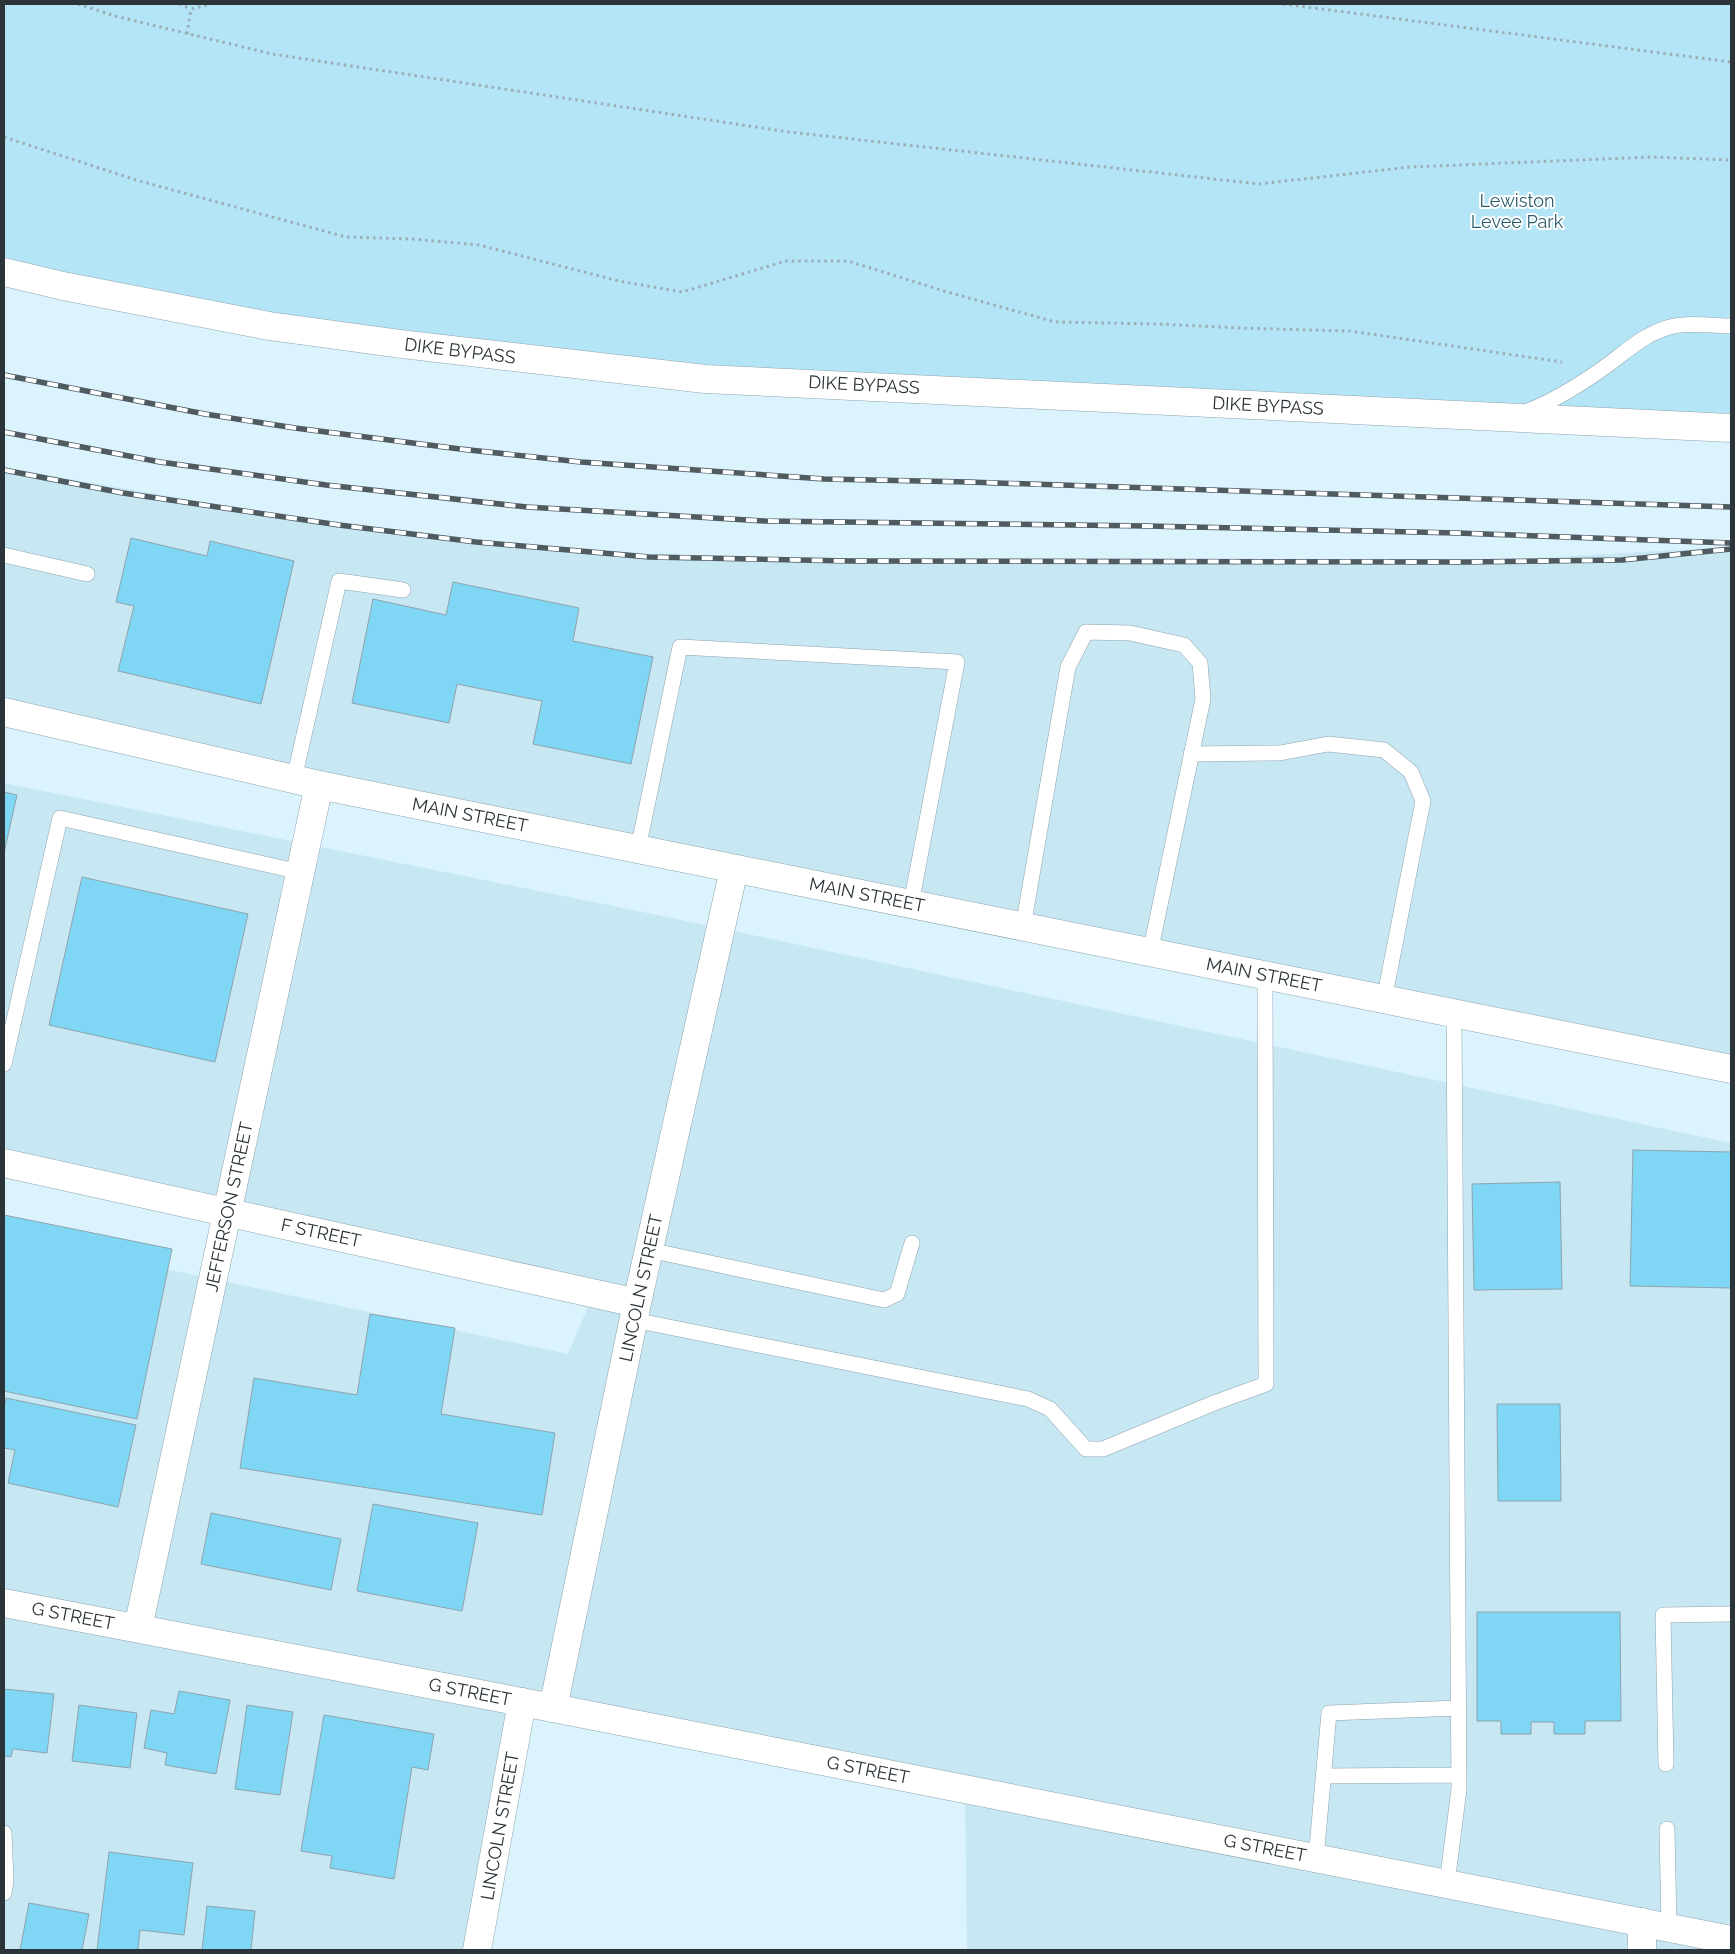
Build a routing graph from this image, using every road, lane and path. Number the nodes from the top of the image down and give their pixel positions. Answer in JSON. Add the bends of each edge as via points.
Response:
{"nodes":[{"id":1,"x":78,"y":4,"type":"edge"},
{"id":2,"x":179,"y":4,"type":"edge"},
{"id":3,"x":211,"y":4,"type":"edge"},
{"id":4,"x":1284,"y":4,"type":"edge"},
{"id":5,"x":191,"y":9,"type":"junction"},
{"id":6,"x":187,"y":34,"type":"junction"},
{"id":7,"x":1731,"y":62,"type":"edge"},
{"id":8,"x":4,"y":137,"type":"edge"},
{"id":9,"x":1731,"y":160,"type":"edge"},
{"id":10,"x":4,"y":272,"type":"edge"},
{"id":11,"x":1731,"y":326,"type":"edge"},
{"id":12,"x":1602,"y":368,"type":"junction"},
{"id":13,"x":1505,"y":418,"type":"junction"},
{"id":14,"x":1731,"y":428,"type":"edge"},
{"id":15,"x":4,"y":555,"type":"edge"},
{"id":16,"x":87,"y":574,"type":"dead end"},
{"id":17,"x":402,"y":590,"type":"dead end"},
{"id":18,"x":4,"y":712,"type":"edge"},
{"id":19,"x":1191,"y":754,"type":"junction"},
{"id":20,"x":306,"y":782,"type":"junction"},
{"id":21,"x":638,"y":849,"type":"junction"},
{"id":22,"x":734,"y":869,"type":"junction"},
{"id":23,"x":300,"y":872,"type":"junction"},
{"id":24,"x":911,"y":904,"type":"junction"},
{"id":25,"x":1023,"y":927,"type":"junction"},
{"id":26,"x":1150,"y":952,"type":"junction"},
{"id":27,"x":1265,"y":975,"type":"junction"},
{"id":28,"x":1384,"y":1000,"type":"junction"},
{"id":29,"x":1454,"y":1013,"type":"junction"},
{"id":30,"x":4,"y":1064,"type":"edge"},
{"id":31,"x":1731,"y":1069,"type":"edge"},
{"id":32,"x":4,"y":1163,"type":"edge"},
{"id":33,"x":228,"y":1212,"type":"junction"},
{"id":34,"x":912,"y":1242,"type":"dead end"},
{"id":35,"x":649,"y":1250,"type":"junction"},
{"id":36,"x":636,"y":1311,"type":"junction"},
{"id":37,"x":4,"y":1603,"type":"edge"},
{"id":38,"x":1731,"y":1614,"type":"edge"},
{"id":39,"x":138,"y":1628,"type":"junction"},
{"id":40,"x":522,"y":1702,"type":"junction"},
{"id":41,"x":553,"y":1708,"type":"junction"},
{"id":42,"x":1459,"y":1708,"type":"junction"},
{"id":43,"x":1666,"y":1764,"type":"dead end"},
{"id":44,"x":1459,"y":1775,"type":"junction"},
{"id":45,"x":1323,"y":1776,"type":"junction"},
{"id":46,"x":1667,"y":1829,"type":"dead end"},
{"id":47,"x":4,"y":1833,"type":"edge"},
{"id":48,"x":1316,"y":1859,"type":"junction"},
{"id":49,"x":1447,"y":1884,"type":"junction"},
{"id":50,"x":4,"y":1893,"type":"edge"},
{"id":51,"x":1642,"y":1922,"type":"junction"},
{"id":52,"x":1669,"y":1927,"type":"junction"},
{"id":53,"x":1731,"y":1940,"type":"edge"},
{"id":54,"x":477,"y":1950,"type":"edge"},
{"id":55,"x":1642,"y":1950,"type":"edge"}],
"edges":[{"from":1,"to":6,"type":"path"},
{"from":2,"to":5,"type":"path"},
{"from":3,"to":5,"type":"path"},
{"from":4,"to":7,"type":"path"},
{"from":5,"to":6,"type":"path"},
{"from":6,"to":9,"type":"path","via":[[272,54],[789,132],[1258,184],[1410,167],[1652,158]]},
{"from":8,"to":12,"type":"path","via":[[136,180],[346,237],[479,245],[619,281],[682,292],[786,261],[848,261],[1056,322],[1350,331]]},
{"from":10,"to":13,"type":"main road","name":"DIKE BYPASS","via":[[269,326],[705,379]]},
{"from":11,"to":12,"type":"lane","via":[[1675,325],[1644,338]]},
{"from":12,"to":13,"type":"lane","via":[[1548,403]]},
{"from":13,"to":14,"type":"main road","name":"DIKE BYPASS"},
{"from":15,"to":16,"type":"lane"},
{"from":17,"to":20,"type":"lane","via":[[339,581]]},
{"from":18,"to":20,"type":"main road","name":"MAIN STREET"},
{"from":19,"to":25,"type":"lane","via":[[1203,699],[1200,663],[1184,645],[1130,632],[1086,632],[1068,667]]},
{"from":19,"to":26,"type":"lane"},
{"from":19,"to":28,"type":"lane","via":[[1280,753],[1328,744],[1384,750],[1411,772],[1424,800]]},
{"from":20,"to":21,"type":"main road","name":"MAIN STREET"},
{"from":20,"to":23,"type":"main road","name":"JEFFERSON STREET"},
{"from":21,"to":22,"type":"main road","name":"MAIN STREET"},
{"from":21,"to":24,"type":"lane","via":[[680,647],[957,662]]},
{"from":22,"to":24,"type":"main road","name":"MAIN STREET"},
{"from":22,"to":35,"type":"main road","name":"LINCOLN STREET"},
{"from":23,"to":30,"type":"lane","via":[[60,818]]},
{"from":23,"to":33,"type":"main road","name":"JEFFERSON STREET"},
{"from":24,"to":25,"type":"main road","name":"MAIN STREET"},
{"from":25,"to":26,"type":"main road","name":"MAIN STREET"},
{"from":26,"to":27,"type":"main road","name":"MAIN STREET"},
{"from":27,"to":28,"type":"main road","name":"MAIN STREET"},
{"from":27,"to":36,"type":"lane","via":[[1266,1384],[1102,1449],[1086,1448],[1050,1409],[1028,1399]]},
{"from":28,"to":29,"type":"main road","name":"MAIN STREET"},
{"from":29,"to":31,"type":"main road","name":"MAIN STREET"},
{"from":29,"to":42,"type":"lane"},
{"from":32,"to":33,"type":"main road","name":"F STREET"},
{"from":33,"to":36,"type":"main road","name":"F STREET"},
{"from":33,"to":39,"type":"main road","name":"JEFFERSON STREET"},
{"from":34,"to":35,"type":"lane","via":[[897,1294],[884,1300]]},
{"from":35,"to":36,"type":"main road","name":"LINCOLN STREET"},
{"from":36,"to":41,"type":"main road","name":"LINCOLN STREET"},
{"from":37,"to":39,"type":"main road","name":"G STREET"},
{"from":38,"to":43,"type":"lane","via":[[1663,1615]]},
{"from":39,"to":40,"type":"main road","name":"G STREET"},
{"from":40,"to":41,"type":"main road","name":"G STREET"},
{"from":40,"to":54,"type":"main road","name":"LINCOLN STREET"},
{"from":41,"to":48,"type":"main road","name":"G STREET"},
{"from":42,"to":44,"type":"lane"},
{"from":42,"to":45,"type":"lane","via":[[1329,1713]]},
{"from":44,"to":45,"type":"lane"},
{"from":44,"to":49,"type":"lane"},
{"from":45,"to":48,"type":"lane"},
{"from":46,"to":52,"type":"lane"},
{"from":47,"to":50,"type":"lane"},
{"from":48,"to":49,"type":"main road","name":"G STREET"},
{"from":49,"to":51,"type":"main road","name":"G STREET"},
{"from":51,"to":52,"type":"main road","name":"G STREET"},
{"from":51,"to":55,"type":"main road"},
{"from":52,"to":53,"type":"main road","name":"G STREET"}]}
